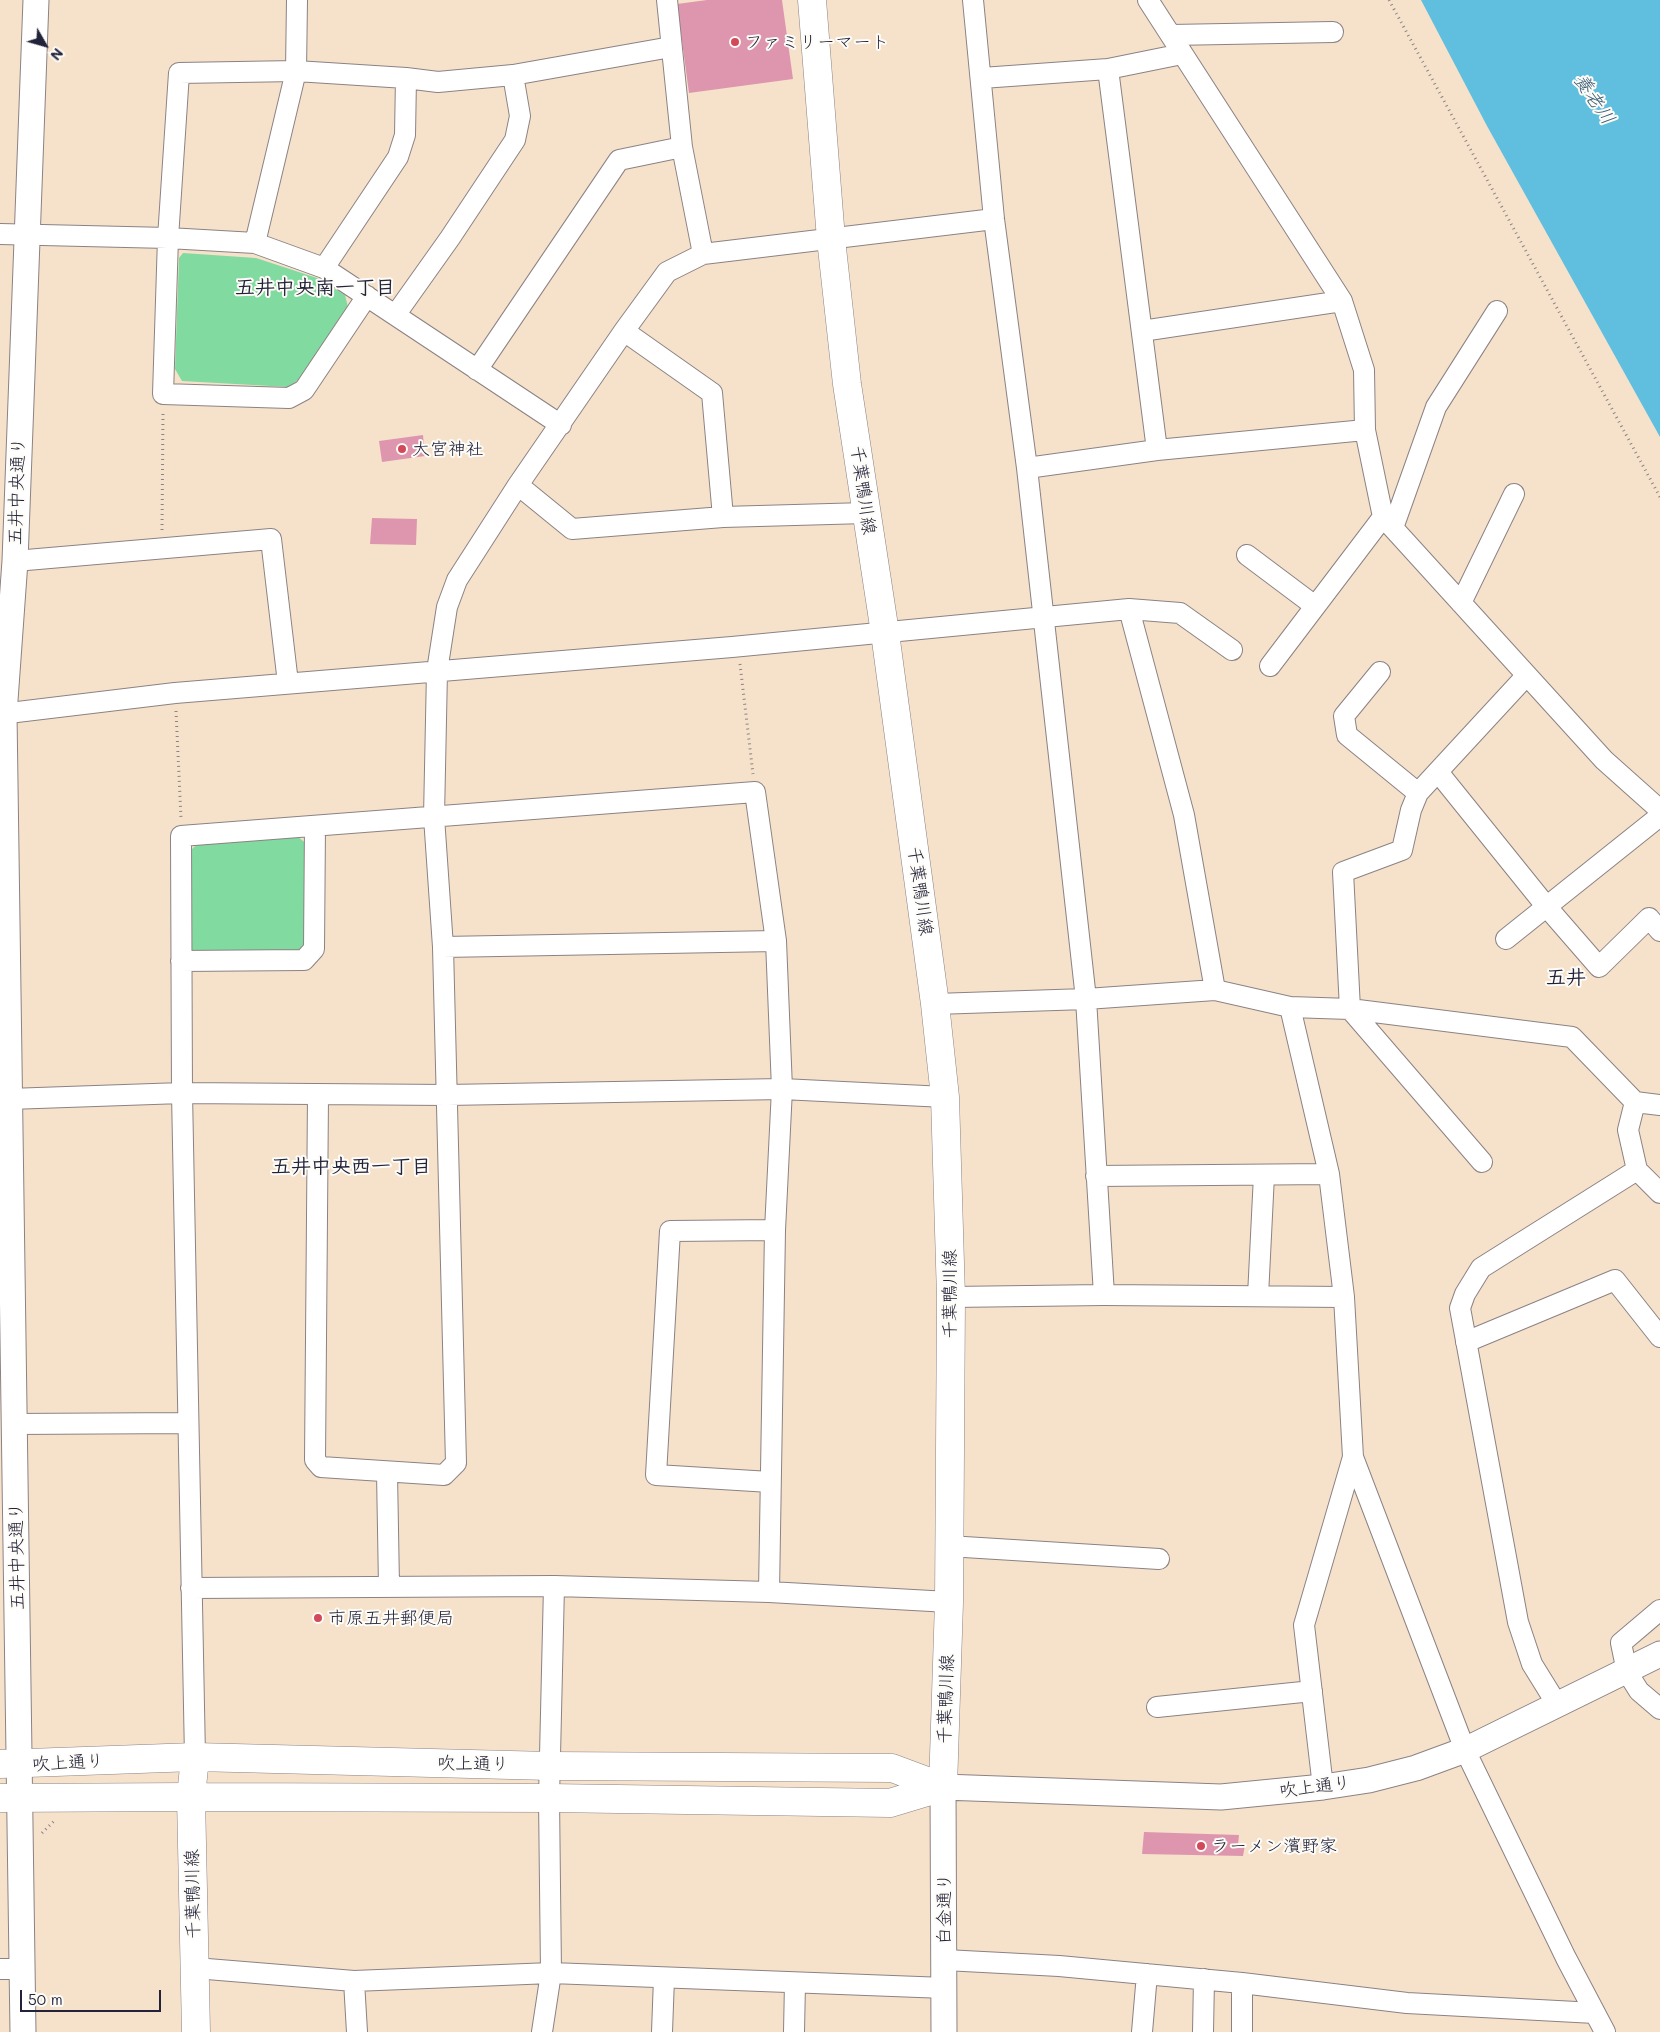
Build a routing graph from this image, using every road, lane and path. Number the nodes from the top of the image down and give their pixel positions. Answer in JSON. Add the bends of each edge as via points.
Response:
{"nodes":[{"id":1,"x":36,"y":0,"type":"edge"},
{"id":2,"x":297,"y":0,"type":"edge"},
{"id":3,"x":667,"y":0,"type":"edge"},
{"id":4,"x":812,"y":0,"type":"edge"},
{"id":5,"x":973,"y":0,"type":"edge"},
{"id":6,"x":1148,"y":0,"type":"edge"},
{"id":7,"x":1389,"y":0,"type":"edge"},
{"id":8,"x":1333,"y":32,"type":"dead end"},
{"id":9,"x":1171,"y":35,"type":"junction"},
{"id":10,"x":671,"y":47,"type":"junction"},
{"id":11,"x":1182,"y":54,"type":"junction"},
{"id":12,"x":1108,"y":69,"type":"junction"},
{"id":13,"x":296,"y":71,"type":"junction"},
{"id":14,"x":513,"y":75,"type":"junction"},
{"id":15,"x":406,"y":78,"type":"junction"},
{"id":16,"x":982,"y":78,"type":"junction"},
{"id":17,"x":682,"y":147,"type":"junction"},
{"id":18,"x":994,"y":219,"type":"junction"},
{"id":19,"x":0,"y":234,"type":"edge"},
{"id":20,"x":27,"y":236,"type":"junction"},
{"id":21,"x":168,"y":238,"type":"junction"},
{"id":22,"x":831,"y":239,"type":"junction"},
{"id":23,"x":255,"y":243,"type":"junction"},
{"id":24,"x":703,"y":254,"type":"junction"},
{"id":25,"x":324,"y":268,"type":"junction"},
{"id":26,"x":368,"y":296,"type":"junction"},
{"id":27,"x":1342,"y":300,"type":"junction"},
{"id":28,"x":1497,"y":311,"type":"dead end"},
{"id":29,"x":396,"y":314,"type":"junction"},
{"id":30,"x":624,"y":330,"type":"junction"},
{"id":31,"x":1142,"y":331,"type":"junction"},
{"id":32,"x":478,"y":370,"type":"junction"},
{"id":33,"x":163,"y":394,"type":"junction"},
{"id":34,"x":561,"y":425,"type":"junction"},
{"id":35,"x":1365,"y":430,"type":"junction"},
{"id":36,"x":1156,"y":450,"type":"junction"},
{"id":37,"x":1027,"y":468,"type":"junction"},
{"id":38,"x":518,"y":485,"type":"junction"},
{"id":39,"x":1514,"y":494,"type":"dead end"},
{"id":40,"x":1660,"y":497,"type":"edge"},
{"id":41,"x":866,"y":513,"type":"junction"},
{"id":42,"x":723,"y":517,"type":"junction"},
{"id":43,"x":1388,"y":523,"type":"junction"},
{"id":44,"x":162,"y":549,"type":"junction"},
{"id":45,"x":1246,"y":555,"type":"dead end"},
{"id":46,"x":15,"y":561,"type":"junction"},
{"id":47,"x":1461,"y":603,"type":"junction"},
{"id":48,"x":1315,"y":606,"type":"junction"},
{"id":49,"x":1129,"y":609,"type":"junction"},
{"id":50,"x":1044,"y":616,"type":"junction"},
{"id":51,"x":885,"y":633,"type":"junction"},
{"id":52,"x":738,"y":646,"type":"junction"},
{"id":53,"x":1232,"y":650,"type":"dead end"},
{"id":54,"x":1270,"y":666,"type":"dead end"},
{"id":55,"x":437,"y":670,"type":"junction"},
{"id":56,"x":1380,"y":672,"type":"dead end"},
{"id":57,"x":1527,"y":675,"type":"junction"},
{"id":58,"x":288,"y":683,"type":"junction"},
{"id":59,"x":175,"y":693,"type":"junction"},
{"id":60,"x":2,"y":714,"type":"edge"},
{"id":61,"x":1438,"y":772,"type":"junction"},
{"id":62,"x":755,"y":792,"type":"junction"},
{"id":63,"x":1418,"y":794,"type":"junction"},
{"id":64,"x":1660,"y":810,"type":"edge"},
{"id":65,"x":1660,"y":816,"type":"edge"},
{"id":66,"x":434,"y":817,"type":"junction"},
{"id":67,"x":315,"y":826,"type":"junction"},
{"id":68,"x":181,"y":836,"type":"junction"},
{"id":69,"x":1546,"y":906,"type":"junction"},
{"id":70,"x":1660,"y":931,"type":"edge"},
{"id":71,"x":1506,"y":939,"type":"dead end"},
{"id":72,"x":776,"y":941,"type":"junction"},
{"id":73,"x":444,"y":947,"type":"junction"},
{"id":74,"x":181,"y":961,"type":"junction"},
{"id":75,"x":1215,"y":990,"type":"junction"},
{"id":76,"x":1086,"y":998,"type":"junction"},
{"id":77,"x":935,"y":1004,"type":"junction"},
{"id":78,"x":1290,"y":1007,"type":"junction"},
{"id":79,"x":1350,"y":1009,"type":"junction"},
{"id":80,"x":782,"y":1089,"type":"junction"},
{"id":81,"x":182,"y":1093,"type":"junction"},
{"id":82,"x":318,"y":1095,"type":"junction"},
{"id":83,"x":447,"y":1095,"type":"junction"},
{"id":84,"x":944,"y":1097,"type":"junction"},
{"id":85,"x":9,"y":1098,"type":"junction"},
{"id":86,"x":1635,"y":1102,"type":"junction"},
{"id":87,"x":1660,"y":1104,"type":"edge"},
{"id":88,"x":1482,"y":1162,"type":"dead end"},
{"id":89,"x":1636,"y":1170,"type":"junction"},
{"id":90,"x":1264,"y":1174,"type":"junction"},
{"id":91,"x":1329,"y":1174,"type":"junction"},
{"id":92,"x":1096,"y":1176,"type":"junction"},
{"id":93,"x":1660,"y":1193,"type":"edge"},
{"id":94,"x":775,"y":1230,"type":"junction"},
{"id":95,"x":5,"y":1232,"type":"edge"},
{"id":96,"x":1104,"y":1295,"type":"junction"},
{"id":97,"x":1258,"y":1296,"type":"junction"},
{"id":98,"x":951,"y":1297,"type":"junction"},
{"id":99,"x":1344,"y":1297,"type":"junction"},
{"id":100,"x":1660,"y":1338,"type":"edge"},
{"id":101,"x":1466,"y":1342,"type":"junction"},
{"id":102,"x":188,"y":1423,"type":"junction"},
{"id":103,"x":13,"y":1424,"type":"junction"},
{"id":104,"x":1353,"y":1456,"type":"junction"},
{"id":105,"x":7,"y":1459,"type":"edge"},
{"id":106,"x":387,"y":1473,"type":"junction"},
{"id":107,"x":770,"y":1482,"type":"junction"},
{"id":108,"x":948,"y":1546,"type":"junction"},
{"id":109,"x":1159,"y":1558,"type":"dead end"},
{"id":110,"x":9,"y":1580,"type":"edge"},
{"id":111,"x":389,"y":1586,"type":"junction"},
{"id":112,"x":554,"y":1586,"type":"junction"},
{"id":113,"x":191,"y":1588,"type":"junction"},
{"id":114,"x":769,"y":1592,"type":"junction"},
{"id":115,"x":949,"y":1602,"type":"junction"},
{"id":116,"x":1660,"y":1610,"type":"edge"},
{"id":117,"x":1660,"y":1654,"type":"edge"},
{"id":118,"x":1627,"y":1672,"type":"junction"},
{"id":119,"x":1312,"y":1692,"type":"junction"},
{"id":120,"x":1558,"y":1706,"type":"junction"},
{"id":121,"x":1157,"y":1707,"type":"dead end"},
{"id":122,"x":1660,"y":1709,"type":"edge"},
{"id":123,"x":1465,"y":1750,"type":"junction"},
{"id":124,"x":195,"y":1757,"type":"junction"},
{"id":125,"x":10,"y":1765,"type":"edge"},
{"id":126,"x":550,"y":1766,"type":"junction"},
{"id":127,"x":943,"y":1787,"type":"junction"},
{"id":128,"x":1323,"y":1787,"type":"junction"},
{"id":129,"x":191,"y":1797,"type":"junction"},
{"id":130,"x":10,"y":1798,"type":"edge"},
{"id":131,"x":548,"y":1798,"type":"junction"},
{"id":132,"x":60,"y":1816,"type":"dead end"},
{"id":133,"x":36,"y":1839,"type":"dead end"},
{"id":134,"x":944,"y":1960,"type":"junction"},
{"id":135,"x":195,"y":1968,"type":"junction"},
{"id":136,"x":11,"y":1969,"type":"edge"},
{"id":137,"x":551,"y":1973,"type":"junction"},
{"id":138,"x":1147,"y":1974,"type":"junction"},
{"id":139,"x":664,"y":1978,"type":"junction"},
{"id":140,"x":1204,"y":1979,"type":"junction"},
{"id":141,"x":354,"y":1981,"type":"junction"},
{"id":142,"x":795,"y":1982,"type":"junction"},
{"id":143,"x":1242,"y":1982,"type":"junction"},
{"id":144,"x":945,"y":1988,"type":"junction"},
{"id":145,"x":1595,"y":2013,"type":"junction"},
{"id":146,"x":23,"y":2032,"type":"edge"},
{"id":147,"x":196,"y":2032,"type":"edge"},
{"id":148,"x":357,"y":2032,"type":"edge"},
{"id":149,"x":542,"y":2032,"type":"edge"},
{"id":150,"x":662,"y":2032,"type":"edge"},
{"id":151,"x":794,"y":2032,"type":"edge"},
{"id":152,"x":944,"y":2032,"type":"edge"},
{"id":153,"x":1142,"y":2032,"type":"edge"},
{"id":154,"x":1203,"y":2032,"type":"edge"},
{"id":155,"x":1242,"y":2032,"type":"edge"},
{"id":156,"x":1605,"y":2032,"type":"edge"}],
"edges":[{"from":1,"to":20,"type":"street","name":"五井中央通り"},
{"from":2,"to":13,"type":"street"},
{"from":3,"to":10,"type":"street"},
{"from":4,"to":22,"type":"main road","name":"千葉鴨川線"},
{"from":5,"to":16,"type":"street"},
{"from":6,"to":9,"type":"street"},
{"from":7,"to":40,"type":"path"},
{"from":8,"to":9,"type":"street"},
{"from":9,"to":11,"type":"street"},
{"from":10,"to":14,"type":"street"},
{"from":10,"to":17,"type":"street"},
{"from":11,"to":12,"type":"street"},
{"from":11,"to":27,"type":"street"},
{"from":12,"to":16,"type":"street"},
{"from":12,"to":31,"type":"street"},
{"from":13,"to":15,"type":"street"},
{"from":13,"to":21,"type":"street","via":[[179,73]]},
{"from":13,"to":23,"type":"street"},
{"from":14,"to":15,"type":"street","via":[[438,82]]},
{"from":14,"to":29,"type":"street","via":[[520,116],[515,140]]},
{"from":15,"to":25,"type":"street","via":[[405,135],[398,157]]},
{"from":16,"to":18,"type":"street"},
{"from":17,"to":24,"type":"street"},
{"from":17,"to":32,"type":"street","via":[[619,160]]},
{"from":18,"to":22,"type":"street"},
{"from":18,"to":37,"type":"street"},
{"from":19,"to":20,"type":"street"},
{"from":20,"to":21,"type":"street"},
{"from":20,"to":46,"type":"street","name":"五井中央通り"},
{"from":21,"to":23,"type":"street"},
{"from":21,"to":33,"type":"street"},
{"from":22,"to":24,"type":"street"},
{"from":22,"to":41,"type":"main road","name":"千葉鴨川線"},
{"from":23,"to":25,"type":"street"},
{"from":24,"to":30,"type":"street","via":[[667,272]]},
{"from":25,"to":26,"type":"street"},
{"from":26,"to":29,"type":"street"},
{"from":26,"to":33,"type":"street","via":[[304,390],[289,398]]},
{"from":27,"to":31,"type":"street"},
{"from":27,"to":35,"type":"street","via":[[1364,370]]},
{"from":28,"to":43,"type":"street","via":[[1436,407]]},
{"from":29,"to":32,"type":"street"},
{"from":30,"to":34,"type":"street"},
{"from":30,"to":42,"type":"street","via":[[712,393]]},
{"from":31,"to":36,"type":"street"},
{"from":32,"to":34,"type":"street"},
{"from":33,"to":44,"type":"path"},
{"from":34,"to":38,"type":"street"},
{"from":35,"to":36,"type":"street"},
{"from":35,"to":43,"type":"street"},
{"from":36,"to":37,"type":"street"},
{"from":37,"to":50,"type":"street"},
{"from":38,"to":42,"type":"street","via":[[572,529]]},
{"from":38,"to":55,"type":"street","via":[[457,580],[447,608]]},
{"from":39,"to":47,"type":"street"},
{"from":41,"to":42,"type":"street"},
{"from":41,"to":51,"type":"main road","name":"千葉鴨川線"},
{"from":43,"to":47,"type":"street"},
{"from":43,"to":48,"type":"street"},
{"from":44,"to":46,"type":"street"},
{"from":44,"to":58,"type":"street","via":[[271,539]]},
{"from":45,"to":48,"type":"street"},
{"from":46,"to":60,"type":"street","name":"五井中央通り"},
{"from":47,"to":57,"type":"street"},
{"from":48,"to":54,"type":"street"},
{"from":49,"to":50,"type":"street"},
{"from":49,"to":53,"type":"street","via":[[1180,613]]},
{"from":49,"to":75,"type":"street","via":[[1184,815]]},
{"from":50,"to":51,"type":"street"},
{"from":50,"to":76,"type":"street"},
{"from":51,"to":52,"type":"street"},
{"from":51,"to":77,"type":"main road","name":"千葉鴨川線"},
{"from":52,"to":55,"type":"street"},
{"from":52,"to":62,"type":"path"},
{"from":55,"to":58,"type":"street"},
{"from":55,"to":66,"type":"street"},
{"from":56,"to":63,"type":"street","via":[[1344,716],[1348,735]]},
{"from":57,"to":61,"type":"street"},
{"from":57,"to":64,"type":"street","via":[[1604,760]]},
{"from":58,"to":59,"type":"street"},
{"from":59,"to":60,"type":"street"},
{"from":59,"to":68,"type":"path"},
{"from":60,"to":85,"type":"street","name":"五井中央通り"},
{"from":61,"to":63,"type":"street"},
{"from":61,"to":69,"type":"street"},
{"from":62,"to":66,"type":"street"},
{"from":62,"to":72,"type":"street"},
{"from":63,"to":79,"type":"street","via":[[1402,850],[1343,872]]},
{"from":65,"to":69,"type":"street"},
{"from":66,"to":67,"type":"street"},
{"from":66,"to":73,"type":"street"},
{"from":67,"to":68,"type":"street"},
{"from":67,"to":74,"type":"street","via":[[314,949],[304,960]]},
{"from":68,"to":74,"type":"street"},
{"from":69,"to":70,"type":"street","via":[[1599,967],[1649,918]]},
{"from":69,"to":71,"type":"street"},
{"from":72,"to":73,"type":"street"},
{"from":72,"to":80,"type":"street"},
{"from":73,"to":83,"type":"street"},
{"from":74,"to":81,"type":"street"},
{"from":75,"to":76,"type":"street"},
{"from":75,"to":78,"type":"street"},
{"from":76,"to":77,"type":"street"},
{"from":76,"to":92,"type":"street"},
{"from":77,"to":84,"type":"main road","name":"千葉鴨川線"},
{"from":78,"to":79,"type":"street"},
{"from":78,"to":91,"type":"street"},
{"from":79,"to":86,"type":"street","via":[[1572,1036]]},
{"from":79,"to":88,"type":"street"},
{"from":80,"to":83,"type":"street"},
{"from":80,"to":84,"type":"street"},
{"from":80,"to":94,"type":"street"},
{"from":81,"to":82,"type":"street"},
{"from":81,"to":85,"type":"street"},
{"from":81,"to":102,"type":"street"},
{"from":82,"to":83,"type":"street"},
{"from":82,"to":106,"type":"street","via":[[315,1460],[321,1467]]},
{"from":83,"to":106,"type":"street","via":[[456,1463],[444,1474]]},
{"from":84,"to":98,"type":"main road","name":"千葉鴨川線"},
{"from":85,"to":95,"type":"street","name":"五井中央通り"},
{"from":86,"to":87,"type":"street"},
{"from":86,"to":89,"type":"street","via":[[1628,1130]]},
{"from":89,"to":93,"type":"street"},
{"from":89,"to":101,"type":"street","via":[[1481,1268],[1460,1308]]},
{"from":90,"to":91,"type":"street"},
{"from":90,"to":92,"type":"street"},
{"from":90,"to":97,"type":"street"},
{"from":91,"to":99,"type":"street"},
{"from":92,"to":96,"type":"street"},
{"from":94,"to":107,"type":"street"},
{"from":94,"to":107,"type":"street","via":[[670,1230],[656,1475]]},
{"from":95,"to":103,"type":"street","name":"五井中央通り"},
{"from":96,"to":97,"type":"street"},
{"from":96,"to":98,"type":"street"},
{"from":97,"to":99,"type":"street"},
{"from":98,"to":108,"type":"main road","name":"千葉鴨川線"},
{"from":99,"to":104,"type":"street"},
{"from":100,"to":101,"type":"street","via":[[1615,1280]]},
{"from":101,"to":120,"type":"street","via":[[1518,1622],[1532,1664]]},
{"from":102,"to":103,"type":"street"},
{"from":102,"to":113,"type":"street"},
{"from":103,"to":105,"type":"street","name":"五井中央通り"},
{"from":104,"to":119,"type":"street","via":[[1304,1625]]},
{"from":104,"to":123,"type":"street"},
{"from":105,"to":110,"type":"street","name":"五井中央通り"},
{"from":106,"to":111,"type":"street"},
{"from":107,"to":114,"type":"street"},
{"from":108,"to":109,"type":"street"},
{"from":108,"to":115,"type":"main road","name":"千葉鴨川線"},
{"from":110,"to":125,"type":"street","name":"五井中央通り"},
{"from":111,"to":112,"type":"street"},
{"from":111,"to":113,"type":"street"},
{"from":112,"to":114,"type":"street"},
{"from":112,"to":126,"type":"street"},
{"from":113,"to":124,"type":"street"},
{"from":114,"to":115,"type":"street"},
{"from":115,"to":127,"type":"main road","name":"千葉鴨川線"},
{"from":116,"to":118,"type":"street","via":[[1621,1643]]},
{"from":117,"to":118,"type":"street","name":"吹上通り"},
{"from":118,"to":120,"type":"street","name":"吹上通り"},
{"from":118,"to":122,"type":"street","via":[[1640,1691]]},
{"from":119,"to":121,"type":"street"},
{"from":119,"to":128,"type":"street"},
{"from":120,"to":123,"type":"street","name":"吹上通り"},
{"from":123,"to":128,"type":"street","name":"吹上通り","via":[[1369,1780]]},
{"from":123,"to":145,"type":"street"},
{"from":124,"to":125,"type":"main road","name":"吹上通り"},
{"from":124,"to":126,"type":"main road","name":"吹上通り"},
{"from":124,"to":129,"type":"main road","name":"千葉鴨川線"},
{"from":125,"to":130,"type":"street","name":"五井中央通り"},
{"from":126,"to":127,"type":"main road","name":"吹上通り","via":[[892,1768]]},
{"from":126,"to":131,"type":"street"},
{"from":127,"to":128,"type":"street","name":"吹上通り","via":[[1221,1797]]},
{"from":127,"to":131,"type":"main road","name":"吹上通り","via":[[890,1803]]},
{"from":127,"to":134,"type":"street","name":"白金通り"},
{"from":129,"to":130,"type":"main road","name":"吹上通り"},
{"from":129,"to":131,"type":"main road","name":"吹上通り"},
{"from":129,"to":135,"type":"main road","name":"千葉鴨川線"},
{"from":130,"to":136,"type":"street","name":"五井中央通り"},
{"from":131,"to":137,"type":"street"},
{"from":132,"to":133,"type":"path"},
{"from":134,"to":138,"type":"street"},
{"from":134,"to":144,"type":"street","name":"白金通り"},
{"from":135,"to":141,"type":"street"},
{"from":135,"to":147,"type":"main road","name":"千葉鴨川線"},
{"from":136,"to":146,"type":"street","name":"五井中央通り"},
{"from":137,"to":139,"type":"street"},
{"from":137,"to":141,"type":"street"},
{"from":137,"to":149,"type":"street"},
{"from":138,"to":140,"type":"street"},
{"from":138,"to":153,"type":"street"},
{"from":139,"to":142,"type":"street"},
{"from":139,"to":150,"type":"street"},
{"from":140,"to":143,"type":"street"},
{"from":140,"to":154,"type":"street"},
{"from":141,"to":148,"type":"street"},
{"from":142,"to":144,"type":"street"},
{"from":142,"to":151,"type":"street"},
{"from":143,"to":145,"type":"street","via":[[1407,2004]]},
{"from":143,"to":155,"type":"street"},
{"from":144,"to":152,"type":"street","name":"白金通り"},
{"from":145,"to":156,"type":"street"}]}
